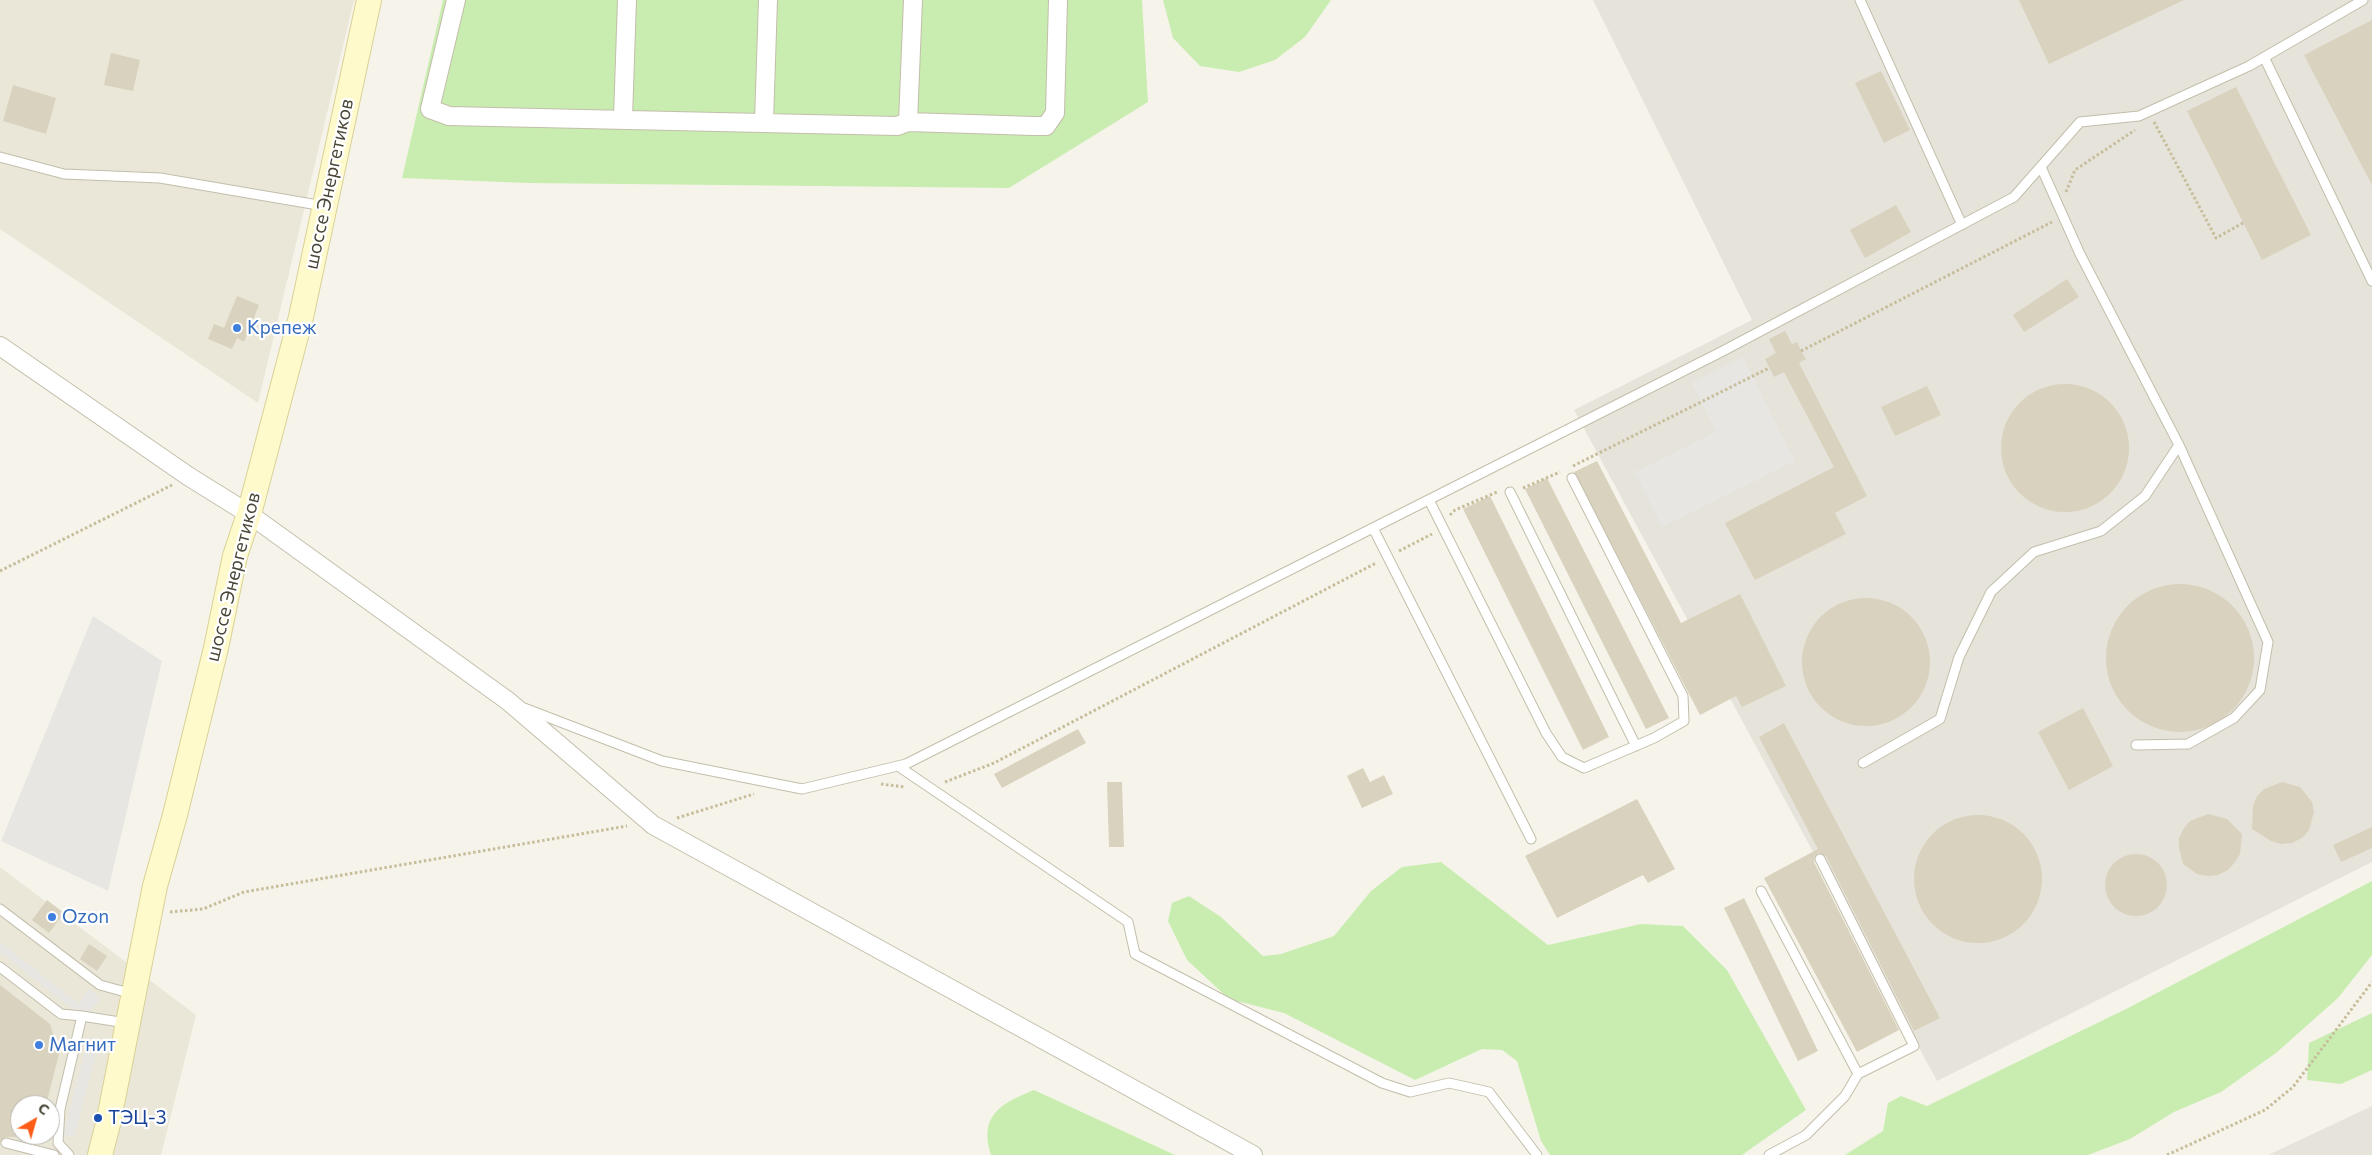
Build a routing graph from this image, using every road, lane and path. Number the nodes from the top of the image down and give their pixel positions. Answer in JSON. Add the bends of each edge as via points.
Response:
{"nodes":[{"id":1,"x":369,"y":0,"type":"edge"},
{"id":2,"x":456,"y":0,"type":"edge"},
{"id":3,"x":627,"y":0,"type":"edge"},
{"id":4,"x":768,"y":0,"type":"edge"},
{"id":5,"x":913,"y":0,"type":"edge"},
{"id":6,"x":1058,"y":0,"type":"edge"},
{"id":7,"x":1860,"y":0,"type":"edge"},
{"id":8,"x":2364,"y":0,"type":"edge"},
{"id":9,"x":2264,"y":57,"type":"junction"},
{"id":10,"x":623,"y":118,"type":"junction"},
{"id":11,"x":764,"y":122,"type":"junction"},
{"id":12,"x":908,"y":122,"type":"junction"},
{"id":13,"x":2145,"y":124,"type":"dead end"},
{"id":14,"x":2137,"y":129,"type":"dead end"},
{"id":15,"x":0,"y":157,"type":"edge"},
{"id":16,"x":2041,"y":167,"type":"junction"},
{"id":17,"x":325,"y":206,"type":"junction"},
{"id":18,"x":2060,"y":209,"type":"junction"},
{"id":19,"x":2243,"y":222,"type":"dead end"},
{"id":20,"x":1962,"y":225,"type":"junction"},
{"id":21,"x":2372,"y":281,"type":"edge"},
{"id":22,"x":0,"y":346,"type":"edge"},
{"id":23,"x":1801,"y":351,"type":"dead end"},
{"id":24,"x":1769,"y":368,"type":"dead end"},
{"id":25,"x":2179,"y":445,"type":"junction"},
{"id":26,"x":188,"y":476,"type":"junction"},
{"id":27,"x":1572,"y":478,"type":"dead end"},
{"id":28,"x":1510,"y":492,"type":"junction"},
{"id":29,"x":1429,"y":500,"type":"junction"},
{"id":30,"x":249,"y":514,"type":"junction"},
{"id":31,"x":1441,"y":525,"type":"junction"},
{"id":32,"x":1373,"y":528,"type":"junction"},
{"id":33,"x":1388,"y":557,"type":"junction"},
{"id":34,"x":0,"y":571,"type":"edge"},
{"id":35,"x":508,"y":701,"type":"junction"},
{"id":36,"x":2136,"y":745,"type":"dead end"},
{"id":37,"x":1636,"y":746,"type":"junction"},
{"id":38,"x":1863,"y":763,"type":"dead end"},
{"id":39,"x":898,"y":766,"type":"junction"},
{"id":40,"x":873,"y":784,"type":"dead end"},
{"id":41,"x":783,"y":785,"type":"junction"},
{"id":42,"x":929,"y":787,"type":"junction"},
{"id":43,"x":653,"y":825,"type":"junction"},
{"id":44,"x":1531,"y":839,"type":"dead end"},
{"id":45,"x":1820,"y":859,"type":"dead end"},
{"id":46,"x":1762,"y":891,"type":"dead end"},
{"id":47,"x":0,"y":909,"type":"edge"},
{"id":48,"x":149,"y":913,"type":"junction"},
{"id":49,"x":0,"y":967,"type":"edge"},
{"id":50,"x":2372,"y":982,"type":"edge"},
{"id":51,"x":133,"y":994,"type":"junction"},
{"id":52,"x":82,"y":1016,"type":"junction"},
{"id":53,"x":127,"y":1023,"type":"junction"},
{"id":54,"x":1858,"y":1074,"type":"junction"},
{"id":55,"x":6,"y":1143,"type":"dead end"},
{"id":56,"x":54,"y":1155,"type":"edge"},
{"id":57,"x":69,"y":1155,"type":"edge"},
{"id":58,"x":100,"y":1155,"type":"edge"},
{"id":59,"x":1253,"y":1155,"type":"edge"},
{"id":60,"x":1537,"y":1155,"type":"edge"},
{"id":61,"x":1769,"y":1155,"type":"edge"},
{"id":62,"x":2167,"y":1155,"type":"edge"}],
"edges":[{"from":1,"to":17,"type":"main road","name":"шоссе Энергетиков"},
{"from":2,"to":10,"type":"street","via":[[430,109],[449,116]]},
{"from":3,"to":10,"type":"street"},
{"from":4,"to":11,"type":"street"},
{"from":5,"to":12,"type":"street"},
{"from":6,"to":12,"type":"street","via":[[1055,113],[1046,126]]},
{"from":7,"to":20,"type":"lane"},
{"from":8,"to":9,"type":"lane"},
{"from":9,"to":16,"type":"lane","via":[[2139,116],[2080,122]]},
{"from":9,"to":21,"type":"lane"},
{"from":10,"to":11,"type":"street"},
{"from":11,"to":12,"type":"street","via":[[897,126]]},
{"from":13,"to":19,"type":"path","via":[[2153,119],[2216,238]]},
{"from":14,"to":18,"type":"path","via":[[2075,170]]},
{"from":15,"to":17,"type":"lane","via":[[64,174],[160,178]]},
{"from":16,"to":18,"type":"lane"},
{"from":16,"to":20,"type":"lane","via":[[2014,197]]},
{"from":17,"to":30,"type":"main road","name":"шоссе Энергетиков","via":[[301,317]]},
{"from":18,"to":23,"type":"path","via":[[2056,220]]},
{"from":18,"to":25,"type":"lane"},
{"from":20,"to":29,"type":"lane"},
{"from":22,"to":26,"type":"street"},
{"from":24,"to":28,"type":"path","via":[[1567,468]]},
{"from":25,"to":36,"type":"lane","via":[[2268,642],[2260,690],[2234,718],[2188,744]]},
{"from":25,"to":38,"type":"lane","via":[[2145,496],[2101,531],[2034,552],[1991,592],[1959,656],[1940,719]]},
{"from":26,"to":30,"type":"street"},
{"from":26,"to":34,"type":"path"},
{"from":27,"to":37,"type":"lane","via":[[1684,696],[1684,721]]},
{"from":28,"to":31,"type":"path","via":[[1494,492],[1455,510]]},
{"from":28,"to":37,"type":"lane"},
{"from":29,"to":31,"type":"lane"},
{"from":29,"to":32,"type":"lane"},
{"from":30,"to":35,"type":"street"},
{"from":30,"to":48,"type":"main road","name":"шоссе Энергетиков","via":[[235,556],[216,648]]},
{"from":31,"to":33,"type":"path","via":[[1432,534]]},
{"from":31,"to":37,"type":"lane","via":[[1546,733],[1562,757],[1584,768]]},
{"from":32,"to":33,"type":"lane"},
{"from":32,"to":39,"type":"lane"},
{"from":33,"to":42,"type":"path","via":[[994,763]]},
{"from":33,"to":44,"type":"lane"},
{"from":35,"to":41,"type":"lane","via":[[662,762]]},
{"from":35,"to":43,"type":"street"},
{"from":39,"to":41,"type":"lane","via":[[802,789]]},
{"from":39,"to":42,"type":"lane"},
{"from":40,"to":42,"type":"path"},
{"from":41,"to":43,"type":"path"},
{"from":42,"to":60,"type":"lane","via":[[1128,922],[1135,954],[1382,1083],[1410,1092],[1449,1083],[1489,1092]]},
{"from":43,"to":48,"type":"path","via":[[619,827],[244,892],[203,909]]},
{"from":43,"to":59,"type":"street"},
{"from":45,"to":54,"type":"lane","via":[[1914,1046]]},
{"from":46,"to":54,"type":"lane"},
{"from":47,"to":51,"type":"lane","via":[[100,986]]},
{"from":48,"to":51,"type":"main road","name":"шоссе Энергетиков"},
{"from":49,"to":52,"type":"lane","via":[[62,1014]]},
{"from":50,"to":62,"type":"path","via":[[2292,1087],[2265,1110]]},
{"from":51,"to":53,"type":"main road","name":"шоссе Энергетиков"},
{"from":52,"to":53,"type":"lane"},
{"from":52,"to":57,"type":"lane","via":[[60,1109],[58,1143]]},
{"from":53,"to":58,"type":"main road","name":"шоссе Энергетиков"},
{"from":54,"to":61,"type":"lane","via":[[1845,1096],[1806,1135]]},
{"from":55,"to":56,"type":"lane"}]}
